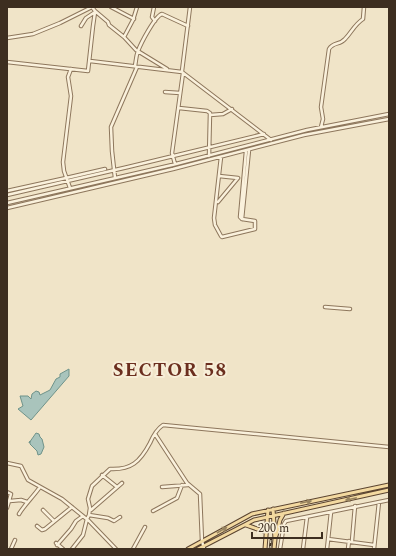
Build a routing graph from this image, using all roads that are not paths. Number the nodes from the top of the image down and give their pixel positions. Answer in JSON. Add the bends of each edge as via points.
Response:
{"nodes":[{"id":1,"x":92,"y":7,"type":"edge"},
{"id":2,"x":111,"y":7,"type":"edge"},
{"id":3,"x":137,"y":7,"type":"edge"},
{"id":4,"x":154,"y":7,"type":"edge"},
{"id":5,"x":190,"y":7,"type":"edge"},
{"id":6,"x":364,"y":7,"type":"edge"},
{"id":7,"x":95,"y":12,"type":"junction"},
{"id":8,"x":134,"y":19,"type":"junction"},
{"id":9,"x":155,"y":21,"type":"junction"},
{"id":10,"x":81,"y":26,"type":"dead end"},
{"id":11,"x":188,"y":26,"type":"junction"},
{"id":12,"x":124,"y":37,"type":"junction"},
{"id":13,"x":7,"y":38,"type":"edge"},
{"id":14,"x":138,"y":52,"type":"junction"},
{"id":15,"x":90,"y":61,"type":"junction"},
{"id":16,"x":7,"y":62,"type":"edge"},
{"id":17,"x":136,"y":66,"type":"junction"},
{"id":18,"x":72,"y":69,"type":"junction"},
{"id":19,"x":167,"y":70,"type":"junction"},
{"id":20,"x":182,"y":72,"type":"junction"},
{"id":21,"x":165,"y":92,"type":"dead end"},
{"id":22,"x":180,"y":94,"type":"junction"},
{"id":23,"x":179,"y":108,"type":"junction"},
{"id":24,"x":232,"y":109,"type":"junction"},
{"id":25,"x":389,"y":114,"type":"edge"},
{"id":26,"x":210,"y":115,"type":"junction"},
{"id":27,"x":389,"y":119,"type":"edge"},
{"id":28,"x":321,"y":127,"type":"junction"},
{"id":29,"x":264,"y":134,"type":"junction"},
{"id":30,"x":271,"y":140,"type":"junction"},
{"id":31,"x":273,"y":144,"type":"junction"},
{"id":32,"x":210,"y":148,"type":"junction"},
{"id":33,"x":248,"y":150,"type":"junction"},
{"id":34,"x":173,"y":156,"type":"junction"},
{"id":35,"x":209,"y":156,"type":"junction"},
{"id":36,"x":221,"y":157,"type":"junction"},
{"id":37,"x":175,"y":164,"type":"junction"},
{"id":38,"x":105,"y":169,"type":"dead end"},
{"id":39,"x":114,"y":171,"type":"junction"},
{"id":40,"x":219,"y":176,"type":"junction"},
{"id":41,"x":115,"y":178,"type":"junction"},
{"id":42,"x":67,"y":179,"type":"junction"},
{"id":43,"x":70,"y":188,"type":"junction"},
{"id":44,"x":7,"y":191,"type":"edge"},
{"id":45,"x":7,"y":195,"type":"edge"},
{"id":46,"x":7,"y":203,"type":"edge"},
{"id":47,"x":216,"y":205,"type":"junction"},
{"id":48,"x":7,"y":208,"type":"edge"},
{"id":49,"x":324,"y":307,"type":"dead end"},
{"id":50,"x":350,"y":309,"type":"dead end"},
{"id":51,"x":155,"y":434,"type":"junction"},
{"id":52,"x":389,"y":447,"type":"edge"},
{"id":53,"x":7,"y":463,"type":"edge"},
{"id":54,"x":102,"y":476,"type":"junction"},
{"id":55,"x":122,"y":483,"type":"dead end"},
{"id":56,"x":182,"y":485,"type":"junction"},
{"id":57,"x":188,"y":485,"type":"junction"},
{"id":58,"x":389,"y":485,"type":"edge"},
{"id":59,"x":40,"y":487,"type":"junction"},
{"id":60,"x":117,"y":487,"type":"junction"},
{"id":61,"x":162,"y":487,"type":"dead end"},
{"id":62,"x":389,"y":490,"type":"edge"},
{"id":63,"x":7,"y":492,"type":"edge"},
{"id":64,"x":389,"y":500,"type":"edge"},
{"id":65,"x":10,"y":501,"type":"junction"},
{"id":66,"x":27,"y":502,"type":"junction"},
{"id":67,"x":380,"y":502,"type":"junction"},
{"id":68,"x":355,"y":506,"type":"junction"},
{"id":69,"x":72,"y":507,"type":"junction"},
{"id":70,"x":7,"y":508,"type":"edge"},
{"id":71,"x":273,"y":509,"type":"junction"},
{"id":72,"x":43,"y":510,"type":"dead end"},
{"id":73,"x":90,"y":510,"type":"junction"},
{"id":74,"x":268,"y":510,"type":"junction"},
{"id":75,"x":153,"y":511,"type":"dead end"},
{"id":76,"x":330,"y":512,"type":"junction"},
{"id":77,"x":284,"y":513,"type":"junction"},
{"id":78,"x":19,"y":514,"type":"dead end"},
{"id":79,"x":89,"y":516,"type":"junction"},
{"id":80,"x":120,"y":516,"type":"dead end"},
{"id":81,"x":268,"y":516,"type":"junction"},
{"id":82,"x":273,"y":516,"type":"junction"},
{"id":83,"x":84,"y":517,"type":"junction"},
{"id":84,"x":307,"y":517,"type":"junction"},
{"id":85,"x":54,"y":521,"type":"junction"},
{"id":86,"x":76,"y":524,"type":"dead end"},
{"id":87,"x":244,"y":525,"type":"junction"},
{"id":88,"x":37,"y":526,"type":"dead end"},
{"id":89,"x":145,"y":527,"type":"dead end"},
{"id":90,"x":266,"y":532,"type":"junction"},
{"id":91,"x":328,"y":538,"type":"junction"},
{"id":92,"x":275,"y":539,"type":"junction"},
{"id":93,"x":15,"y":540,"type":"dead end"},
{"id":94,"x":202,"y":541,"type":"junction"},
{"id":95,"x":350,"y":541,"type":"junction"},
{"id":96,"x":374,"y":545,"type":"junction"},
{"id":97,"x":75,"y":548,"type":"edge"},
{"id":98,"x":204,"y":548,"type":"edge"},
{"id":99,"x":11,"y":549,"type":"edge"},
{"id":100,"x":63,"y":549,"type":"edge"},
{"id":101,"x":116,"y":549,"type":"edge"},
{"id":102,"x":133,"y":549,"type":"edge"},
{"id":103,"x":188,"y":549,"type":"edge"},
{"id":104,"x":198,"y":549,"type":"edge"},
{"id":105,"x":265,"y":549,"type":"edge"},
{"id":106,"x":274,"y":549,"type":"edge"},
{"id":107,"x":280,"y":549,"type":"edge"},
{"id":108,"x":303,"y":549,"type":"edge"},
{"id":109,"x":327,"y":549,"type":"edge"},
{"id":110,"x":348,"y":549,"type":"edge"},
{"id":111,"x":374,"y":549,"type":"edge"}],
"edges":[{"from":1,"to":7,"type":"street"},
{"from":1,"to":13,"type":"street","via":[[33,34]]},
{"from":2,"to":8,"type":"street"},
{"from":3,"to":8,"type":"street"},
{"from":4,"to":9,"type":"street","via":[[152,17]]},
{"from":5,"to":11,"type":"street"},
{"from":6,"to":28,"type":"street","via":[[363,19],[344,40],[329,49],[321,107]]},
{"from":7,"to":10,"type":"street","via":[[86,18]]},
{"from":7,"to":12,"type":"street"},
{"from":7,"to":15,"type":"street"},
{"from":8,"to":12,"type":"street"},
{"from":9,"to":11,"type":"street","via":[[161,14]]},
{"from":9,"to":14,"type":"street"},
{"from":11,"to":20,"type":"street"},
{"from":12,"to":14,"type":"street"},
{"from":14,"to":17,"type":"street"},
{"from":14,"to":19,"type":"street"},
{"from":15,"to":17,"type":"street"},
{"from":15,"to":18,"type":"street","via":[[88,71]]},
{"from":16,"to":18,"type":"street"},
{"from":17,"to":19,"type":"street"},
{"from":17,"to":39,"type":"street","via":[[111,127]]},
{"from":18,"to":42,"type":"street","via":[[68,77],[71,96],[63,162]]},
{"from":19,"to":20,"type":"street"},
{"from":20,"to":22,"type":"street"},
{"from":20,"to":24,"type":"street"},
{"from":21,"to":22,"type":"street"},
{"from":22,"to":23,"type":"street"},
{"from":23,"to":26,"type":"street","via":[[208,111]]},
{"from":23,"to":34,"type":"street"},
{"from":24,"to":26,"type":"street","via":[[223,114]]},
{"from":24,"to":29,"type":"street"},
{"from":25,"to":28,"type":"street"},
{"from":26,"to":32,"type":"street"},
{"from":27,"to":31,"type":"street"},
{"from":28,"to":30,"type":"street"},
{"from":29,"to":30,"type":"street"},
{"from":29,"to":32,"type":"street"},
{"from":30,"to":31,"type":"street"},
{"from":30,"to":35,"type":"street"},
{"from":31,"to":33,"type":"street"},
{"from":32,"to":34,"type":"street"},
{"from":32,"to":35,"type":"street"},
{"from":33,"to":36,"type":"street"},
{"from":33,"to":47,"type":"street","via":[[240,218],[255,221],[255,229],[221,237],[214,221]]},
{"from":34,"to":37,"type":"street"},
{"from":34,"to":39,"type":"street"},
{"from":35,"to":37,"type":"street"},
{"from":36,"to":40,"type":"street"},
{"from":36,"to":48,"type":"street"},
{"from":37,"to":41,"type":"street"},
{"from":38,"to":42,"type":"street"},
{"from":39,"to":41,"type":"street"},
{"from":39,"to":42,"type":"street"},
{"from":40,"to":47,"type":"street"},
{"from":40,"to":47,"type":"street","via":[[238,178]]},
{"from":41,"to":43,"type":"street"},
{"from":42,"to":43,"type":"street"},
{"from":42,"to":44,"type":"street"},
{"from":42,"to":45,"type":"street"},
{"from":43,"to":46,"type":"street"},
{"from":49,"to":50,"type":"street"},
{"from":51,"to":52,"type":"street","via":[[166,424]]},
{"from":51,"to":54,"type":"street","via":[[144,454],[134,464],[121,469],[110,469]]},
{"from":51,"to":57,"type":"street"},
{"from":53,"to":59,"type":"street","via":[[21,466],[27,479]]},
{"from":54,"to":60,"type":"street"},
{"from":54,"to":73,"type":"street","via":[[91,487],[88,499]]},
{"from":55,"to":60,"type":"street"},
{"from":56,"to":57,"type":"street"},
{"from":56,"to":61,"type":"street"},
{"from":56,"to":75,"type":"street","via":[[177,498]]},
{"from":57,"to":94,"type":"street","via":[[201,496]]},
{"from":71,"to":58,"type":"main road","one_way":true},
{"from":59,"to":66,"type":"street"},
{"from":59,"to":69,"type":"street"},
{"from":60,"to":73,"type":"street"},
{"from":62,"to":77,"type":"main road","one_way":true},
{"from":63,"to":65,"type":"street","via":[[11,494]]},
{"from":64,"to":67,"type":"street"},
{"from":65,"to":66,"type":"street"},
{"from":65,"to":70,"type":"street"},
{"from":66,"to":78,"type":"street"},
{"from":67,"to":68,"type":"street"},
{"from":67,"to":96,"type":"street"},
{"from":68,"to":76,"type":"street"},
{"from":68,"to":95,"type":"street"},
{"from":69,"to":83,"type":"street"},
{"from":69,"to":85,"type":"street"},
{"from":71,"to":74,"type":"main road"},
{"from":71,"to":82,"type":"main road"},
{"from":72,"to":85,"type":"street"},
{"from":73,"to":79,"type":"street"},
{"from":74,"to":81,"type":"main road"},
{"from":94,"to":74,"type":"main road","one_way":true,"via":[[252,514]]},
{"from":76,"to":84,"type":"street"},
{"from":76,"to":91,"type":"street"},
{"from":77,"to":82,"type":"main road"},
{"from":77,"to":92,"type":"main road"},
{"from":79,"to":80,"type":"street","via":[[114,521]]},
{"from":79,"to":83,"type":"street"},
{"from":81,"to":82,"type":"main road"},
{"from":81,"to":87,"type":"main road"},
{"from":81,"to":90,"type":"main road"},
{"from":82,"to":92,"type":"main road"},
{"from":83,"to":86,"type":"street"},
{"from":83,"to":97,"type":"street","via":[[83,535]]},
{"from":83,"to":100,"type":"street","via":[[76,521],[56,544]]},
{"from":83,"to":101,"type":"street"},
{"from":84,"to":107,"type":"street","via":[[284,523]]},
{"from":84,"to":108,"type":"street"},
{"from":85,"to":88,"type":"street","via":[[44,530]]},
{"from":87,"to":90,"type":"main road"},
{"from":87,"to":98,"type":"main road"},
{"from":89,"to":102,"type":"street"},
{"from":90,"to":105,"type":"main road"},
{"from":91,"to":95,"type":"street"},
{"from":91,"to":109,"type":"street"},
{"from":92,"to":106,"type":"main road"},
{"from":93,"to":99,"type":"street"},
{"from":94,"to":98,"type":"street"},
{"from":94,"to":103,"type":"main road"},
{"from":95,"to":96,"type":"street"},
{"from":95,"to":110,"type":"street"},
{"from":96,"to":111,"type":"street"},
{"from":98,"to":104,"type":"main road"}]}
